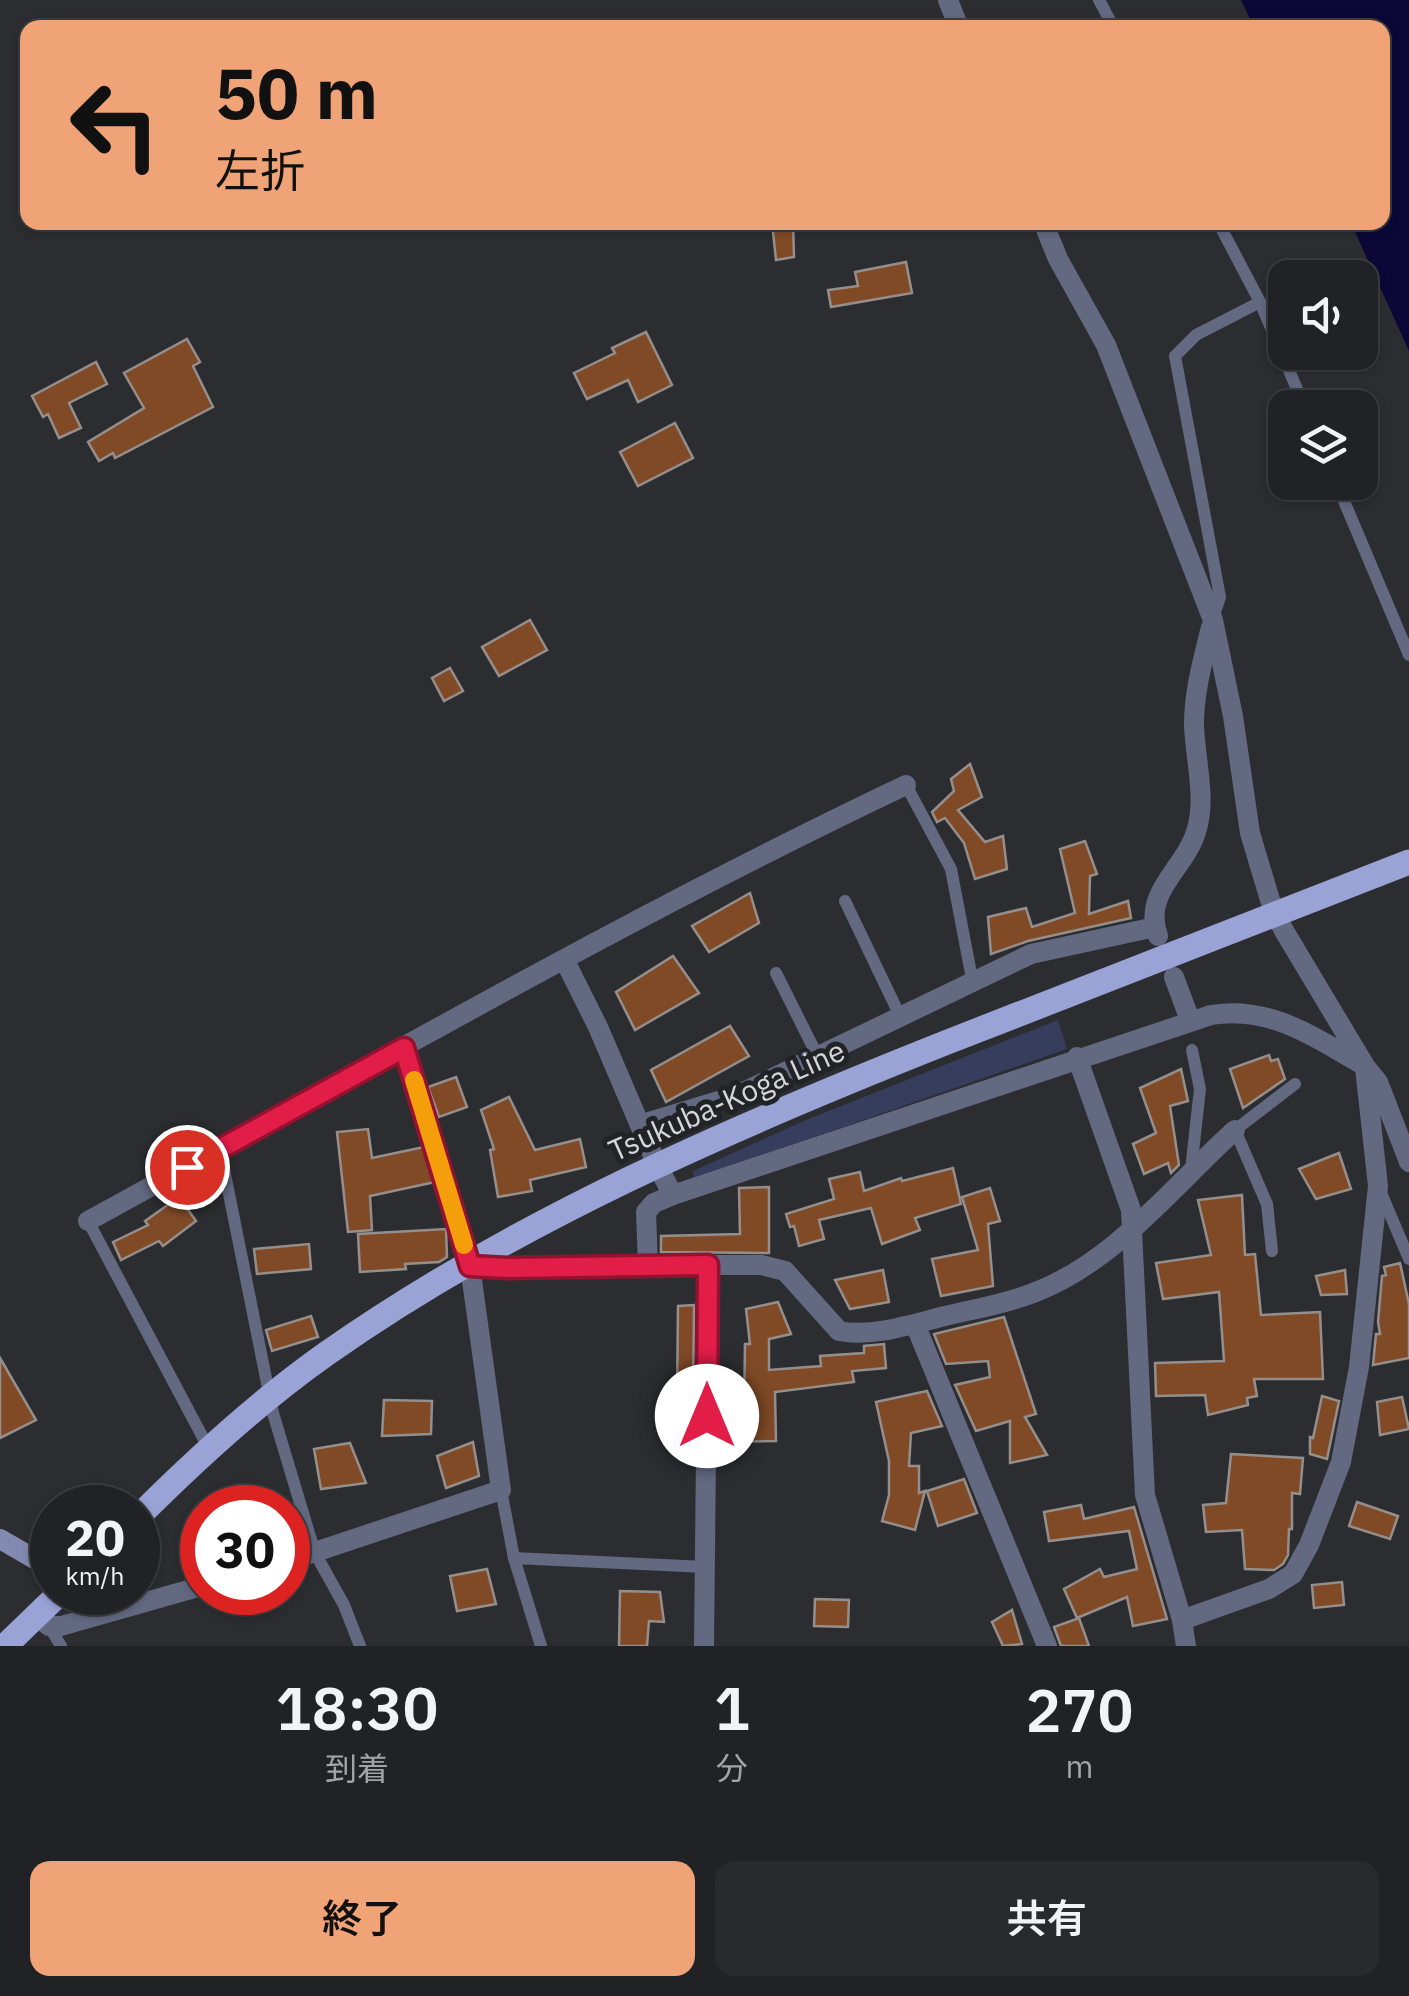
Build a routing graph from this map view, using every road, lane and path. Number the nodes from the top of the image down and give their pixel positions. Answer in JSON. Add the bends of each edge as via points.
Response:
{"nodes":[{"id":1,"x":1046,"y":230,"type":"edge"},
{"id":2,"x":1222,"y":230,"type":"edge"},
{"id":3,"x":1260,"y":302,"type":"junction"},
{"id":4,"x":1297,"y":390,"type":"edge"},
{"id":5,"x":1344,"y":500,"type":"edge"},
{"id":6,"x":1212,"y":620,"type":"junction"},
{"id":7,"x":1409,"y":655,"type":"edge"},
{"id":8,"x":906,"y":784,"type":"joint"},
{"id":9,"x":1409,"y":862,"type":"edge"},
{"id":10,"x":845,"y":902,"type":"dead end"},
{"id":11,"x":1276,"y":914,"type":"junction"},
{"id":12,"x":564,"y":961,"type":"junction"},
{"id":13,"x":776,"y":973,"type":"dead end"},
{"id":14,"x":1174,"y":977,"type":"dead end"},
{"id":15,"x":973,"y":984,"type":"junction"},
{"id":16,"x":901,"y":1018,"type":"junction"},
{"id":17,"x":1190,"y":1020,"type":"junction"},
{"id":18,"x":404,"y":1048,"type":"junction"},
{"id":19,"x":1192,"y":1050,"type":"dead end"},
{"id":20,"x":818,"y":1057,"type":"junction"},
{"id":21,"x":1076,"y":1057,"type":"junction"},
{"id":22,"x":1364,"y":1066,"type":"junction"},
{"id":23,"x":1295,"y":1084,"type":"dead end"},
{"id":24,"x":642,"y":1124,"type":"junction"},
{"id":25,"x":1235,"y":1130,"type":"junction"},
{"id":26,"x":220,"y":1149,"type":"junction"},
{"id":27,"x":1409,"y":1162,"type":"edge"},
{"id":28,"x":657,"y":1165,"type":"junction"},
{"id":29,"x":1191,"y":1170,"type":"junction"},
{"id":30,"x":1378,"y":1186,"type":"junction"},
{"id":31,"x":674,"y":1195,"type":"junction"},
{"id":32,"x":88,"y":1221,"type":"joint"},
{"id":33,"x":1133,"y":1226,"type":"junction"},
{"id":34,"x":1272,"y":1251,"type":"dead end"},
{"id":35,"x":1409,"y":1259,"type":"edge"},
{"id":36,"x":708,"y":1265,"type":"junction"},
{"id":37,"x":470,"y":1266,"type":"junction"},
{"id":38,"x":648,"y":1266,"type":"junction"},
{"id":39,"x":915,"y":1324,"type":"junction"},
{"id":40,"x":269,"y":1397,"type":"junction"},
{"id":41,"x":210,"y":1450,"type":"junction"},
{"id":42,"x":502,"y":1490,"type":"junction"},
{"id":43,"x":160,"y":1497,"type":"edge"},
{"id":44,"x":0,"y":1539,"type":"edge"},
{"id":45,"x":315,"y":1553,"type":"junction"},
{"id":46,"x":310,"y":1554,"type":"edge"},
{"id":47,"x":30,"y":1557,"type":"edge"},
{"id":48,"x":514,"y":1558,"type":"junction"},
{"id":49,"x":706,"y":1568,"type":"junction"},
{"id":50,"x":180,"y":1591,"type":"edge"},
{"id":51,"x":47,"y":1615,"type":"edge"},
{"id":52,"x":1182,"y":1620,"type":"junction"},
{"id":53,"x":43,"y":1621,"type":"junction"},
{"id":54,"x":4,"y":1646,"type":"edge"},
{"id":55,"x":61,"y":1646,"type":"edge"},
{"id":56,"x":360,"y":1646,"type":"edge"},
{"id":57,"x":542,"y":1646,"type":"edge"},
{"id":58,"x":704,"y":1646,"type":"edge"},
{"id":59,"x":1047,"y":1646,"type":"edge"},
{"id":60,"x":1186,"y":1646,"type":"edge"}],
"edges":[{"from":1,"to":6,"type":"street","via":[[1106,345]]},
{"from":2,"to":3,"type":"lane"},
{"from":3,"to":4,"type":"lane"},
{"from":3,"to":6,"type":"lane","via":[[1196,335],[1175,356],[1220,596]]},
{"from":5,"to":7,"type":"lane"},
{"from":6,"to":11,"type":"street","via":[[1250,832]]},
{"from":6,"to":15,"type":"street","via":[[1196,689],[1197,830],[1159,892],[1157,931],[1031,954]]},
{"from":8,"to":12,"type":"street"},
{"from":8,"to":15,"type":"lane","via":[[951,869]]},
{"from":9,"to":11,"type":"main road","name":"Tsukuba-Koga Line"},
{"from":10,"to":16,"type":"lane"},
{"from":11,"to":22,"type":"street"},
{"from":11,"to":28,"type":"main road","name":"Tsukuba-Koga Line","via":[[811,1096]]},
{"from":12,"to":18,"type":"street"},
{"from":12,"to":24,"type":"street"},
{"from":13,"to":20,"type":"lane"},
{"from":14,"to":17,"type":"street"},
{"from":15,"to":16,"type":"street"},
{"from":16,"to":20,"type":"street"},
{"from":17,"to":21,"type":"street"},
{"from":17,"to":22,"type":"street","via":[[1258,1013]]},
{"from":18,"to":26,"type":"street"},
{"from":18,"to":37,"type":"lane"},
{"from":19,"to":29,"type":"lane","via":[[1200,1089]]},
{"from":20,"to":24,"type":"street","via":[[735,1096]]},
{"from":21,"to":31,"type":"street"},
{"from":21,"to":33,"type":"street"},
{"from":22,"to":27,"type":"street","via":[[1378,1082]]},
{"from":22,"to":30,"type":"street"},
{"from":23,"to":25,"type":"lane"},
{"from":24,"to":28,"type":"street"},
{"from":25,"to":29,"type":"street"},
{"from":25,"to":34,"type":"lane","via":[[1267,1204]]},
{"from":26,"to":32,"type":"street"},
{"from":26,"to":40,"type":"lane"},
{"from":28,"to":31,"type":"street"},
{"from":28,"to":37,"type":"main road","name":"Tsukuba-Koga Line"},
{"from":29,"to":33,"type":"street"},
{"from":30,"to":35,"type":"lane"},
{"from":30,"to":52,"type":"street","via":[[1355,1400],[1341,1462],[1310,1545],[1284,1581]]},
{"from":31,"to":38,"type":"street","via":[[646,1212]]},
{"from":32,"to":41,"type":"lane"},
{"from":33,"to":39,"type":"street","via":[[1032,1294]]},
{"from":33,"to":52,"type":"street","via":[[1145,1496]]},
{"from":36,"to":38,"type":"street"},
{"from":36,"to":39,"type":"street","via":[[785,1271],[839,1331]]},
{"from":36,"to":49,"type":"street"},
{"from":37,"to":38,"type":"street"},
{"from":37,"to":40,"type":"main road","name":"Tsukuba-Koga Line","via":[[396,1308]]},
{"from":37,"to":42,"type":"street"},
{"from":39,"to":59,"type":"street"},
{"from":40,"to":41,"type":"main road","name":"Tsukuba-Koga Line"},
{"from":40,"to":45,"type":"lane"},
{"from":41,"to":43,"type":"main road","name":"Tsukuba-Koga Line"},
{"from":42,"to":45,"type":"street"},
{"from":42,"to":48,"type":"lane"},
{"from":44,"to":47,"type":"street"},
{"from":45,"to":46,"type":"street"},
{"from":45,"to":56,"type":"lane"},
{"from":48,"to":49,"type":"lane"},
{"from":48,"to":57,"type":"lane"},
{"from":49,"to":58,"type":"street"},
{"from":50,"to":53,"type":"street"},
{"from":51,"to":53,"type":"main road"},
{"from":52,"to":60,"type":"street"},
{"from":53,"to":54,"type":"main road"},
{"from":53,"to":55,"type":"lane"}]}
